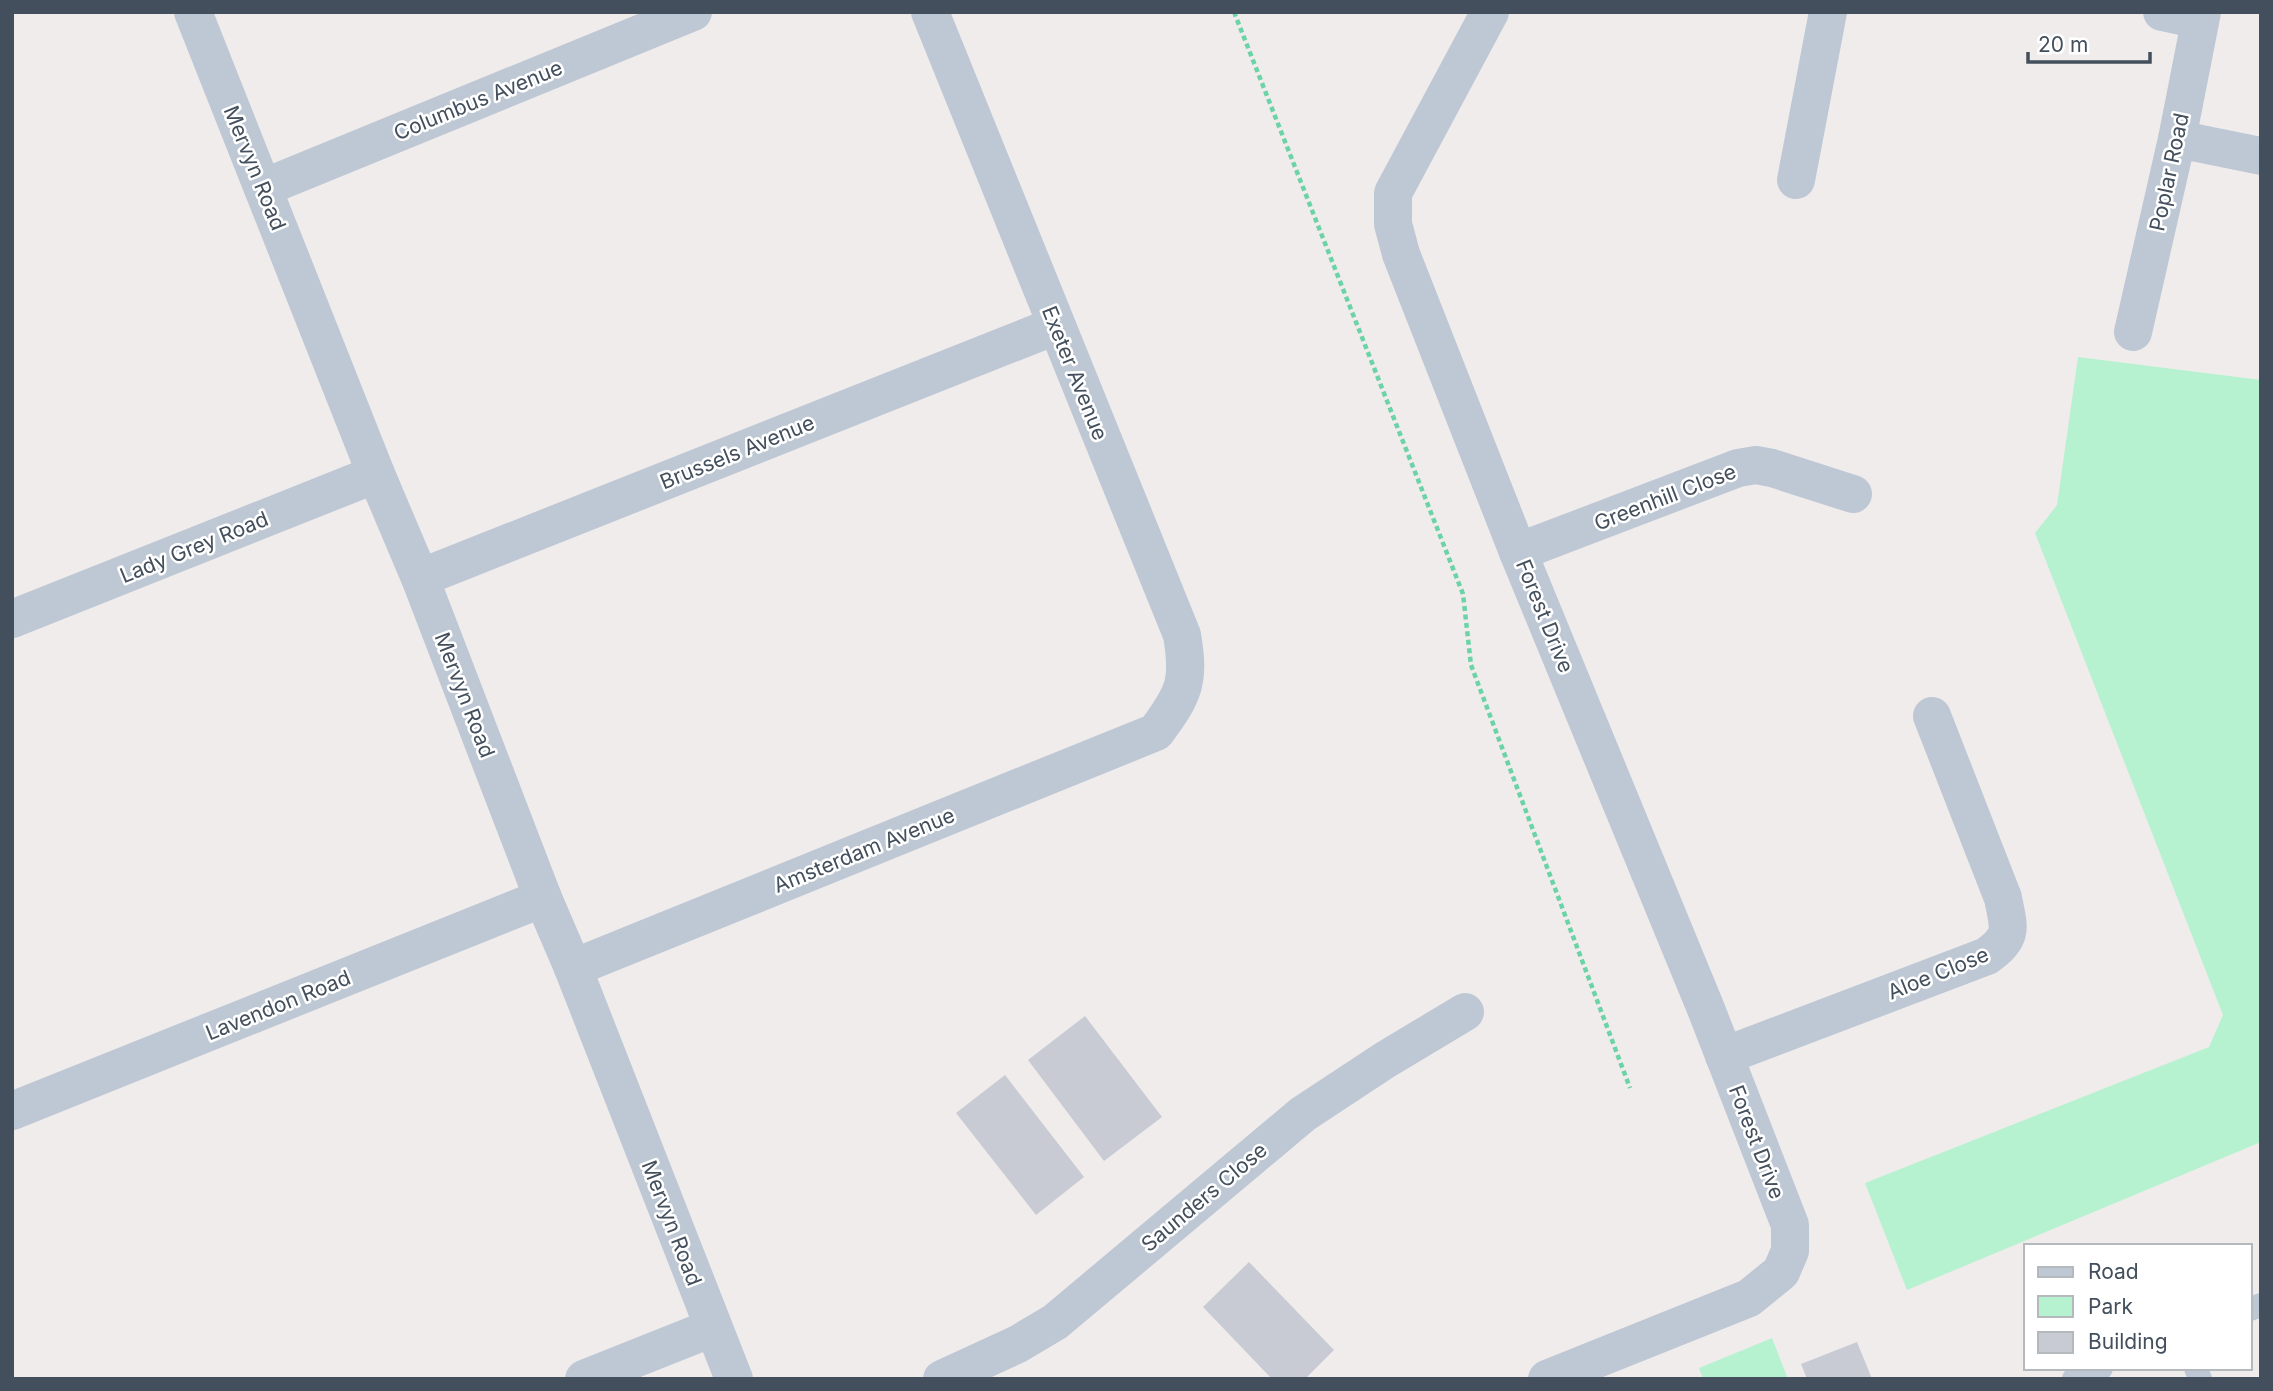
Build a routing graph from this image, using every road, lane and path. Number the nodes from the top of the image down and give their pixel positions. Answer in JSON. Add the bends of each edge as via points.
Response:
{"nodes":[{"id":1,"x":193,"y":12,"type":"edge"},
{"id":2,"x":693,"y":12,"type":"edge"},
{"id":3,"x":930,"y":12,"type":"edge"},
{"id":4,"x":1234,"y":12,"type":"edge"},
{"id":5,"x":1490,"y":12,"type":"edge"},
{"id":6,"x":1828,"y":12,"type":"edge"},
{"id":7,"x":2162,"y":12,"type":"edge"},
{"id":8,"x":2201,"y":16,"type":"edge"},
{"id":9,"x":2177,"y":139,"type":"junction"},
{"id":10,"x":2261,"y":156,"type":"edge"},
{"id":11,"x":1796,"y":180,"type":"dead end"},
{"id":12,"x":263,"y":188,"type":"junction"},
{"id":13,"x":1055,"y":326,"type":"junction"},
{"id":14,"x":2133,"y":332,"type":"dead end"},
{"id":15,"x":376,"y":474,"type":"junction"},
{"id":16,"x":1853,"y":494,"type":"dead end"},
{"id":17,"x":1518,"y":552,"type":"junction"},
{"id":18,"x":420,"y":578,"type":"junction"},
{"id":19,"x":12,"y":619,"type":"edge"},
{"id":20,"x":1933,"y":716,"type":"dead end"},
{"id":21,"x":1156,"y":732,"type":"joint"},
{"id":22,"x":543,"y":898,"type":"junction"},
{"id":23,"x":573,"y":968,"type":"junction"},
{"id":24,"x":1465,"y":1012,"type":"dead end"},
{"id":25,"x":1724,"y":1056,"type":"junction"},
{"id":26,"x":1630,"y":1088,"type":"dead end"},
{"id":27,"x":12,"y":1111,"type":"edge"},
{"id":28,"x":712,"y":1328,"type":"junction"},
{"id":29,"x":2096,"y":1370,"type":"edge"},
{"id":30,"x":1563,"y":1376,"type":"edge"},
{"id":31,"x":584,"y":1379,"type":"edge"},
{"id":32,"x":734,"y":1379,"type":"edge"},
{"id":33,"x":942,"y":1379,"type":"edge"},
{"id":34,"x":2074,"y":1379,"type":"edge"}],
"edges":[{"from":1,"to":12,"type":"street","name":"Mervyn Road"},
{"from":2,"to":12,"type":"street","name":"Columbus Avenue"},
{"from":3,"to":13,"type":"street","name":"Exeter Avenue"},
{"from":4,"to":26,"type":"path","via":[[1463,594],[1471,665]]},
{"from":5,"to":17,"type":"street","name":"Forest Drive","via":[[1393,194],[1393,224]]},
{"from":6,"to":11,"type":"street"},
{"from":7,"to":8,"type":"street"},
{"from":8,"to":9,"type":"street","name":"Poplar Road"},
{"from":9,"to":10,"type":"street"},
{"from":9,"to":14,"type":"street","name":"Poplar Road"},
{"from":12,"to":15,"type":"street","name":"Mervyn Road"},
{"from":13,"to":18,"type":"street","name":"Brussels Avenue"},
{"from":13,"to":21,"type":"street","name":"Exeter Avenue","via":[[1182,635],[1186,673],[1182,694]]},
{"from":15,"to":18,"type":"street","name":"Mervyn Road"},
{"from":15,"to":19,"type":"street","name":"Lady Grey Road"},
{"from":16,"to":17,"type":"street","name":"Greenhill Close","via":[[1772,468],[1738,468]]},
{"from":17,"to":25,"type":"street","name":"Forest Drive"},
{"from":18,"to":22,"type":"street","name":"Mervyn Road"},
{"from":20,"to":25,"type":"street","name":"Aloe Close","via":[[2003,898],[2009,926],[2004,943],[1987,956]]},
{"from":21,"to":23,"type":"street","name":"Amsterdam Avenue"},
{"from":22,"to":23,"type":"street","name":"Mervyn Road"},
{"from":22,"to":27,"type":"street","name":"Lavendon Road"},
{"from":23,"to":28,"type":"street","name":"Mervyn Road"},
{"from":24,"to":33,"type":"street","name":"Saunders Close","via":[[1303,1114],[1055,1322]]},
{"from":25,"to":30,"type":"street","name":"Forest Drive","via":[[1790,1225],[1790,1251],[1781,1272],[1749,1298]]},
{"from":28,"to":31,"type":"street"},
{"from":28,"to":32,"type":"street","name":"Mervyn Road"},
{"from":29,"to":34,"type":"lane"}]}
